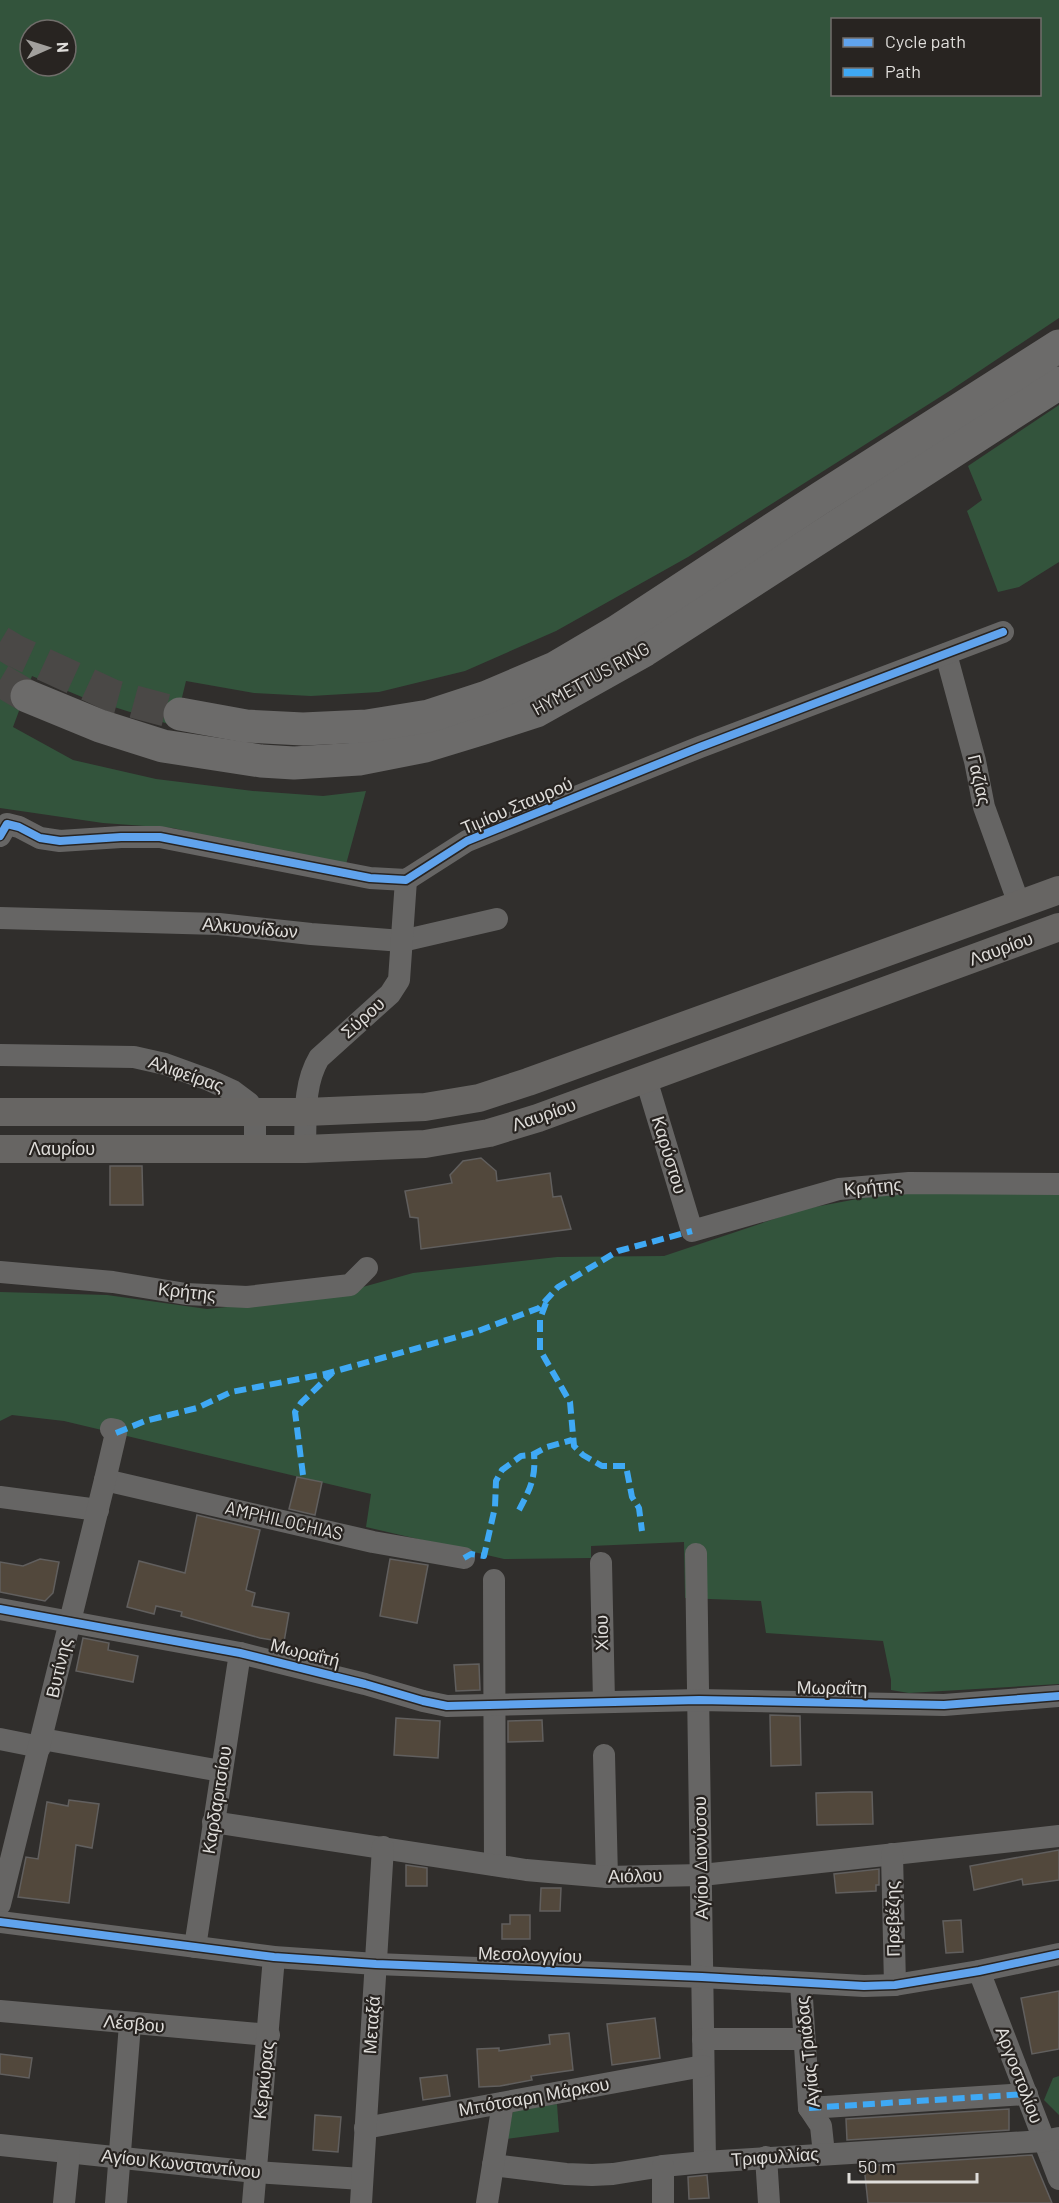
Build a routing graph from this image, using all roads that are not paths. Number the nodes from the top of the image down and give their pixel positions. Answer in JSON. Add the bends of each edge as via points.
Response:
{"nodes":[{"id":1,"x":1059,"y":346,"type":"edge"},
{"id":2,"x":1059,"y":383,"type":"edge"},
{"id":3,"x":1004,"y":632,"type":"dead end"},
{"id":4,"x":946,"y":654,"type":"junction"},
{"id":5,"x":27,"y":696,"type":"tunnel mouth"},
{"id":6,"x":180,"y":714,"type":"tunnel mouth"},
{"id":7,"x":0,"y":836,"type":"edge"},
{"id":8,"x":406,"y":880,"type":"junction"},
{"id":9,"x":1059,"y":890,"type":"edge"},
{"id":10,"x":1018,"y":904,"type":"junction"},
{"id":11,"x":0,"y":918,"type":"edge"},
{"id":12,"x":497,"y":919,"type":"dead end"},
{"id":13,"x":1059,"y":927,"type":"edge"},
{"id":14,"x":402,"y":941,"type":"junction"},
{"id":15,"x":0,"y":1055,"type":"edge"},
{"id":16,"x":646,"y":1078,"type":"junction"},
{"id":17,"x":0,"y":1112,"type":"edge"},
{"id":18,"x":255,"y":1112,"type":"junction"},
{"id":19,"x":306,"y":1112,"type":"junction"},
{"id":20,"x":0,"y":1149,"type":"edge"},
{"id":21,"x":255,"y":1149,"type":"junction"},
{"id":22,"x":305,"y":1149,"type":"junction"},
{"id":23,"x":1059,"y":1184,"type":"edge"},
{"id":24,"x":692,"y":1231,"type":"joint"},
{"id":25,"x":367,"y":1268,"type":"dead end"},
{"id":26,"x":0,"y":1272,"type":"edge"},
{"id":27,"x":114,"y":1431,"type":"dead end"},
{"id":28,"x":105,"y":1480,"type":"junction"},
{"id":29,"x":0,"y":1497,"type":"edge"},
{"id":30,"x":98,"y":1510,"type":"junction"},
{"id":31,"x":696,"y":1554,"type":"dead end"},
{"id":32,"x":464,"y":1558,"type":"dead end"},
{"id":33,"x":601,"y":1563,"type":"dead end"},
{"id":34,"x":494,"y":1580,"type":"dead end"},
{"id":35,"x":0,"y":1609,"type":"edge"},
{"id":36,"x":70,"y":1623,"type":"junction"},
{"id":37,"x":240,"y":1653,"type":"junction"},
{"id":38,"x":1059,"y":1696,"type":"edge"},
{"id":39,"x":699,"y":1700,"type":"junction"},
{"id":40,"x":604,"y":1702,"type":"junction"},
{"id":41,"x":496,"y":1705,"type":"junction"},
{"id":42,"x":0,"y":1739,"type":"edge"},
{"id":43,"x":41,"y":1743,"type":"junction"},
{"id":44,"x":604,"y":1755,"type":"dead end"},
{"id":45,"x":221,"y":1771,"type":"junction"},
{"id":46,"x":213,"y":1822,"type":"junction"},
{"id":47,"x":1059,"y":1836,"type":"edge"},
{"id":48,"x":7,"y":1847,"type":"edge"},
{"id":49,"x":383,"y":1847,"type":"junction"},
{"id":50,"x":892,"y":1854,"type":"junction"},
{"id":51,"x":495,"y":1865,"type":"junction"},
{"id":52,"x":702,"y":1875,"type":"junction"},
{"id":53,"x":607,"y":1876,"type":"junction"},
{"id":54,"x":0,"y":1904,"type":"edge"},
{"id":55,"x":0,"y":1922,"type":"edge"},
{"id":56,"x":195,"y":1947,"type":"junction"},
{"id":57,"x":1059,"y":1954,"type":"edge"},
{"id":58,"x":274,"y":1957,"type":"junction"},
{"id":59,"x":376,"y":1964,"type":"junction"},
{"id":60,"x":979,"y":1971,"type":"junction"},
{"id":61,"x":702,"y":1977,"type":"junction"},
{"id":62,"x":801,"y":1983,"type":"junction"},
{"id":63,"x":895,"y":1985,"type":"junction"},
{"id":64,"x":0,"y":2011,"type":"edge"},
{"id":65,"x":130,"y":2024,"type":"junction"},
{"id":66,"x":269,"y":2035,"type":"junction"},
{"id":67,"x":703,"y":2039,"type":"junction"},
{"id":68,"x":804,"y":2039,"type":"junction"},
{"id":69,"x":704,"y":2066,"type":"junction"},
{"id":70,"x":1027,"y":2094,"type":"junction"},
{"id":71,"x":503,"y":2103,"type":"junction"},
{"id":72,"x":809,"y":2108,"type":"junction"},
{"id":73,"x":365,"y":2128,"type":"junction"},
{"id":74,"x":1052,"y":2140,"type":"edge"},
{"id":75,"x":0,"y":2145,"type":"edge"},
{"id":76,"x":69,"y":2153,"type":"junction"},
{"id":77,"x":824,"y":2154,"type":"junction"},
{"id":78,"x":766,"y":2157,"type":"junction"},
{"id":79,"x":119,"y":2158,"type":"junction"},
{"id":80,"x":705,"y":2162,"type":"junction"},
{"id":81,"x":493,"y":2165,"type":"junction"},
{"id":82,"x":663,"y":2166,"type":"junction"},
{"id":83,"x":255,"y":2172,"type":"junction"},
{"id":84,"x":1059,"y":2179,"type":"edge"},
{"id":85,"x":362,"y":2180,"type":"junction"},
{"id":86,"x":64,"y":2203,"type":"edge"},
{"id":87,"x":116,"y":2203,"type":"edge"},
{"id":88,"x":254,"y":2203,"type":"edge"},
{"id":89,"x":361,"y":2203,"type":"edge"},
{"id":90,"x":487,"y":2203,"type":"edge"},
{"id":91,"x":663,"y":2203,"type":"edge"},
{"id":92,"x":769,"y":2203,"type":"edge"}],
"edges":[{"from":1,"to":6,"type":"highway","name":"HYMETTUS RING","via":[[555,669],[429,716],[367,726],[246,726]]},
{"from":2,"to":5,"type":"highway","name":"HYMETTUS RING","via":[[645,650],[536,711],[425,746],[359,759],[261,761],[163,746]]},
{"from":3,"to":4,"type":"street","name":"Τιμίου Σταυρού"},
{"from":4,"to":8,"type":"street","name":"Τιμίου Σταυρού","via":[[466,841]]},
{"from":4,"to":10,"type":"street","name":"Γαζίας","via":[[984,807]]},
{"from":7,"to":8,"type":"street","via":[[6,824],[40,838],[60,841],[160,837],[370,878]]},
{"from":8,"to":14,"type":"street","name":"Σύρου"},
{"from":9,"to":10,"type":"main road","name":"Λαυρίου"},
{"from":10,"to":19,"type":"main road","name":"Λαυρίου","via":[[479,1098],[425,1107]]},
{"from":11,"to":14,"type":"street","name":"Αλκυονίδων","via":[[219,924]]},
{"from":12,"to":14,"type":"street","name":"Αλκυονίδων"},
{"from":13,"to":16,"type":"main road","name":"Λαυρίου"},
{"from":14,"to":19,"type":"street","name":"Σύρου","via":[[399,980],[390,994],[319,1058],[308,1085]]},
{"from":15,"to":18,"type":"street","name":"Αλιφείρας","via":[[134,1057],[217,1083],[244,1098]]},
{"from":16,"to":22,"type":"main road","name":"Λαυρίου","via":[[489,1133],[425,1144]]},
{"from":16,"to":24,"type":"street","name":"Καρύστου"},
{"from":17,"to":18,"type":"main road","name":"Λαυρίου"},
{"from":18,"to":19,"type":"main road","name":"Λαυρίου"},
{"from":18,"to":21,"type":"street"},
{"from":19,"to":22,"type":"street","name":"Σύρου"},
{"from":20,"to":21,"type":"main road","name":"Λαυρίου"},
{"from":21,"to":22,"type":"main road","name":"Λαυρίου"},
{"from":23,"to":24,"type":"street","name":"Κρήτης","via":[[909,1184],[839,1189]]},
{"from":25,"to":26,"type":"street","name":"Κρήτης","via":[[350,1285],[247,1297],[186,1294],[113,1282]]},
{"from":27,"to":28,"type":"street","name":"Βυτίνης"},
{"from":28,"to":30,"type":"street","name":"Βυτίνης"},
{"from":28,"to":32,"type":"street","name":"AMPHILOCHIAS","via":[[373,1542]]},
{"from":29,"to":30,"type":"street"},
{"from":30,"to":36,"type":"street","name":"Βυτίνης"},
{"from":31,"to":39,"type":"street","name":"Αγίου Διονύσου"},
{"from":33,"to":40,"type":"street","name":"Χίου"},
{"from":34,"to":41,"type":"street"},
{"from":35,"to":36,"type":"street","name":"Μωραΐτή"},
{"from":36,"to":37,"type":"street","name":"Μωραΐτή"},
{"from":36,"to":43,"type":"street","name":"Βυτίνης"},
{"from":37,"to":41,"type":"street","name":"Μωραΐτή","via":[[437,1705]]},
{"from":37,"to":45,"type":"street","name":"Καρδαριτσίου"},
{"from":38,"to":39,"type":"street","name":"Μωραΐτη","via":[[944,1706]]},
{"from":39,"to":40,"type":"street","name":"Μωραΐτη"},
{"from":39,"to":52,"type":"street","name":"Αγίου Διονύσου"},
{"from":40,"to":41,"type":"street","name":"Μωραΐτή"},
{"from":41,"to":51,"type":"street"},
{"from":42,"to":43,"type":"street"},
{"from":43,"to":45,"type":"street"},
{"from":43,"to":48,"type":"street","name":"Βυτίνης"},
{"from":44,"to":53,"type":"street"},
{"from":45,"to":46,"type":"street","name":"Καρδαριτσίου"},
{"from":46,"to":49,"type":"street","name":"Αιόλου"},
{"from":46,"to":56,"type":"street","name":"Καρδαριτσίου"},
{"from":47,"to":50,"type":"street","name":"Αιόλου"},
{"from":48,"to":54,"type":"street","name":"Βυτίνης"},
{"from":49,"to":51,"type":"street","name":"Αιόλου"},
{"from":49,"to":59,"type":"street","name":"Μεταξά"},
{"from":50,"to":52,"type":"street","name":"Αιόλου"},
{"from":50,"to":63,"type":"street","name":"Πρεβέζης"},
{"from":51,"to":53,"type":"street","name":"Αιόλου"},
{"from":52,"to":53,"type":"street","name":"Αιόλου"},
{"from":52,"to":61,"type":"street","name":"Αγίου Διονύσου"},
{"from":55,"to":56,"type":"street","name":"Μεσολογγίου"},
{"from":56,"to":58,"type":"street","name":"Μεσολογγίου"},
{"from":57,"to":60,"type":"street","name":"Μεσολογγίου"},
{"from":58,"to":59,"type":"street","name":"Μεσολογγίου"},
{"from":58,"to":66,"type":"street","name":"Κερκύρας"},
{"from":59,"to":61,"type":"street","name":"Μεσολογγίου"},
{"from":59,"to":73,"type":"street","name":"Μεταξά"},
{"from":60,"to":63,"type":"street","name":"Μεσολογγίου"},
{"from":60,"to":70,"type":"street","name":"Αργοστολίου"},
{"from":61,"to":62,"type":"street","name":"Μεσολογγίου"},
{"from":61,"to":67,"type":"street","name":"Αγίου Διονύσου"},
{"from":62,"to":63,"type":"street","name":"Μεσολογγίου"},
{"from":62,"to":68,"type":"street","name":"Αγίας Τριάδας"},
{"from":64,"to":65,"type":"street","name":"Λέσβου"},
{"from":65,"to":66,"type":"street","name":"Λέσβου"},
{"from":65,"to":79,"type":"street"},
{"from":66,"to":83,"type":"street","name":"Κερκύρας"},
{"from":67,"to":68,"type":"street"},
{"from":67,"to":69,"type":"street","name":"Αγίου Διονύσου"},
{"from":68,"to":72,"type":"street","name":"Αγίας Τριάδας"},
{"from":69,"to":71,"type":"street","name":"Μπότσαρη Μάρκου"},
{"from":69,"to":80,"type":"street","name":"Αγίου Διονύσου"},
{"from":70,"to":72,"type":"street"},
{"from":70,"to":74,"type":"street","name":"Αργοστολίου"},
{"from":71,"to":73,"type":"street","name":"Μπότσαρη Μάρκου"},
{"from":71,"to":81,"type":"street"},
{"from":72,"to":77,"type":"street","name":"Αγίας Τριάδας","via":[[821,2126]]},
{"from":73,"to":85,"type":"street","name":"Μεταξά"},
{"from":74,"to":77,"type":"street","name":"Τριφυλλίας"},
{"from":74,"to":84,"type":"street","name":"Αργοστολίου"},
{"from":75,"to":76,"type":"street","name":"Αγίου Κωνσταντίνου"},
{"from":76,"to":79,"type":"street","name":"Αγίου Κωνσταντίνου"},
{"from":76,"to":86,"type":"street"},
{"from":77,"to":78,"type":"street","name":"Τριφυλλίας"},
{"from":78,"to":80,"type":"street","name":"Τριφυλλίας"},
{"from":78,"to":92,"type":"street"},
{"from":79,"to":83,"type":"street","name":"Αγίου Κωνσταντίνου"},
{"from":79,"to":87,"type":"street"},
{"from":80,"to":82,"type":"street","name":"Τριφυλλίας"},
{"from":81,"to":82,"type":"street","name":"Τριφυλλίας","via":[[592,2175]]},
{"from":81,"to":90,"type":"street"},
{"from":82,"to":91,"type":"street"},
{"from":83,"to":85,"type":"street","name":"Αγίου Κωνσταντίνου"},
{"from":83,"to":88,"type":"street","name":"Κερκύρας"},
{"from":85,"to":89,"type":"street","name":"Μεταξά"}]}
